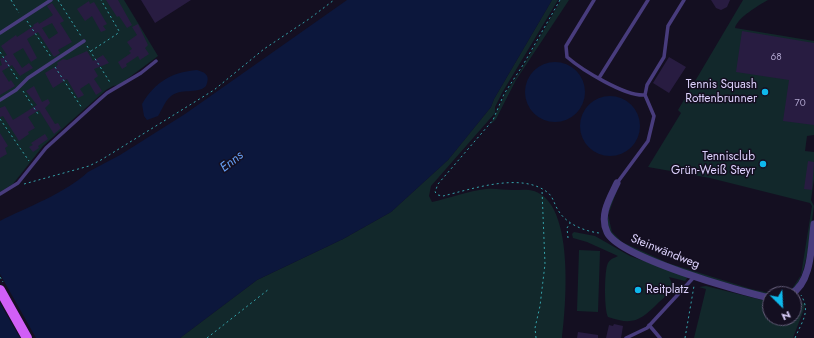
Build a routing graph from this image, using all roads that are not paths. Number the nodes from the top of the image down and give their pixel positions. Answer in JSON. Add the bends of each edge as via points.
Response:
{"nodes":[{"id":1,"x":51,"y":0,"type":"edge"},
{"id":2,"x":594,"y":0,"type":"edge"},
{"id":3,"x":648,"y":0,"type":"edge"},
{"id":4,"x":684,"y":0,"type":"edge"},
{"id":5,"x":0,"y":33,"type":"edge"},
{"id":6,"x":84,"y":41,"type":"dead end"},
{"id":7,"x":156,"y":61,"type":"dead end"},
{"id":8,"x":599,"y":78,"type":"junction"},
{"id":9,"x":646,"y":95,"type":"junction"},
{"id":10,"x":0,"y":100,"type":"edge"},
{"id":11,"x":617,"y":183,"type":"joint"},
{"id":12,"x":0,"y":194,"type":"edge"},
{"id":13,"x":814,"y":224,"type":"edge"},
{"id":14,"x":694,"y":278,"type":"junction"},
{"id":15,"x":798,"y":286,"type":"edge"},
{"id":16,"x":0,"y":290,"type":"edge"},
{"id":17,"x":762,"y":296,"type":"edge"},
{"id":18,"x":649,"y":325,"type":"junction"},
{"id":19,"x":27,"y":338,"type":"edge"},
{"id":20,"x":626,"y":338,"type":"edge"},
{"id":21,"x":660,"y":338,"type":"edge"}],
"edges":[{"from":1,"to":5,"type":"lane"},
{"from":2,"to":8,"type":"lane","via":[[566,46],[566,52],[571,60]]},
{"from":3,"to":8,"type":"lane"},
{"from":4,"to":9,"type":"lane","via":[[668,26],[664,58],[647,84]]},
{"from":6,"to":10,"type":"lane","via":[[52,61]]},
{"from":7,"to":12,"type":"lane","via":[[107,93],[46,148],[18,183]]},
{"from":8,"to":9,"type":"lane","via":[[616,88],[640,96]]},
{"from":9,"to":11,"type":"lane","via":[[654,116],[648,140]]},
{"from":11,"to":14,"type":"street","name":"Steinwändweg","via":[[604,217],[606,231],[614,241],[626,249]]},
{"from":13,"to":15,"type":"street","via":[[806,275]]},
{"from":14,"to":17,"type":"street","name":"Steinwändweg"},
{"from":14,"to":18,"type":"lane"},
{"from":16,"to":19,"type":"main road"},
{"from":18,"to":20,"type":"lane"},
{"from":18,"to":21,"type":"lane"}]}
